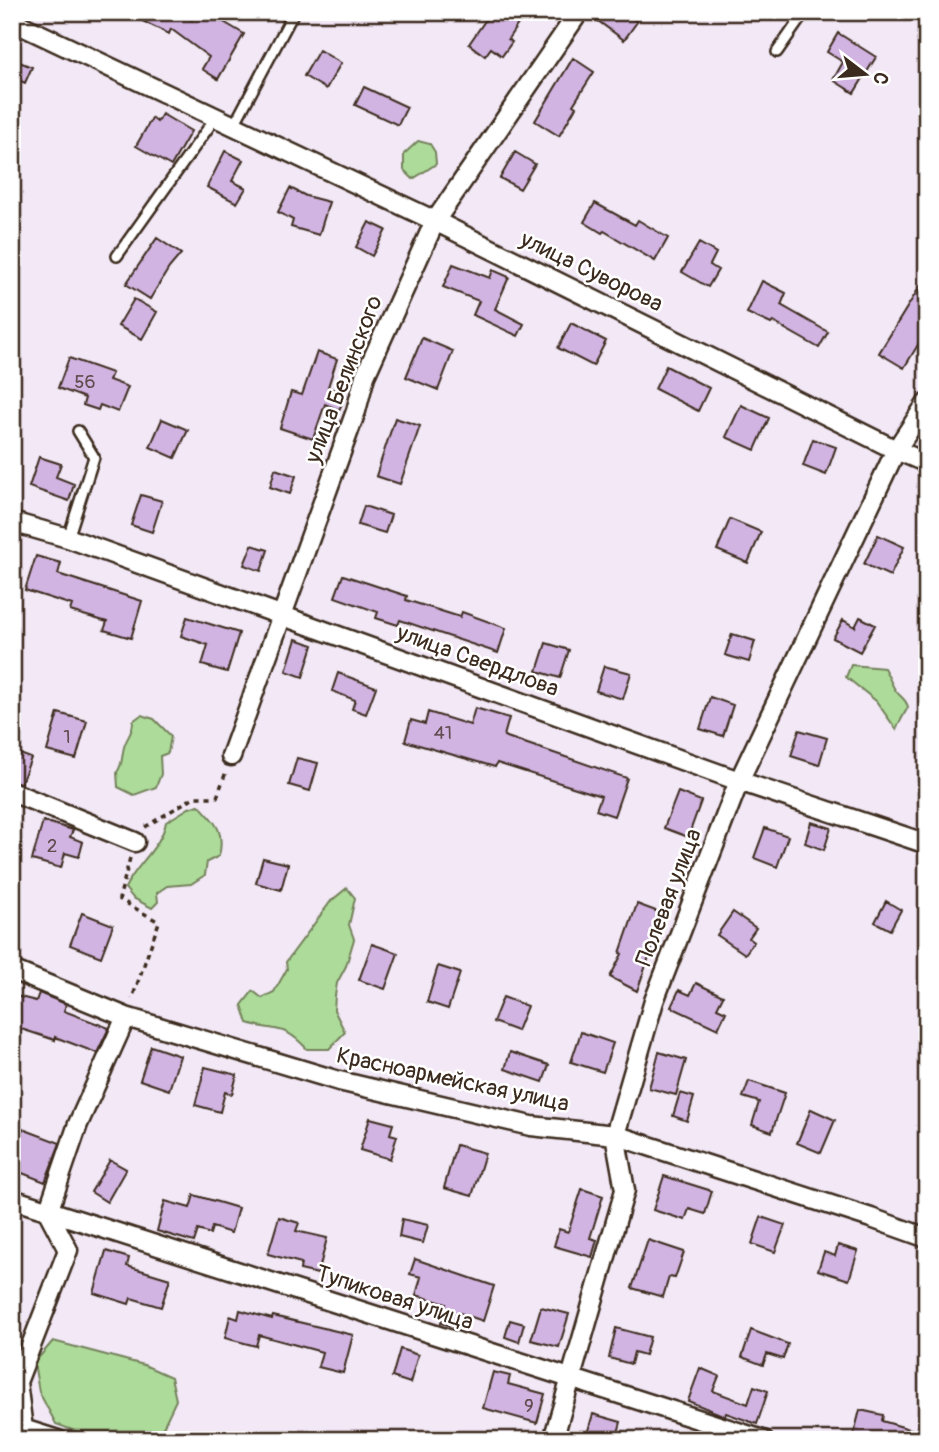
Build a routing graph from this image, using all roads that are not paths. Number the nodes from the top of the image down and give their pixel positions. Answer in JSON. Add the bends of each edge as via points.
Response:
{"nodes":[{"id":1,"x":293,"y":12,"type":"edge"},
{"id":2,"x":579,"y":12,"type":"edge"},
{"id":3,"x":805,"y":12,"type":"edge"},
{"id":4,"x":12,"y":21,"type":"edge"},
{"id":5,"x":777,"y":52,"type":"dead end"},
{"id":6,"x":216,"y":117,"type":"junction"},
{"id":7,"x":234,"y":125,"type":"junction"},
{"id":8,"x":435,"y":221,"type":"junction"},
{"id":9,"x":117,"y":256,"type":"dead end"},
{"id":10,"x":927,"y":403,"type":"edge"},
{"id":11,"x":78,"y":431,"type":"dead end"},
{"id":12,"x":896,"y":450,"type":"junction"},
{"id":13,"x":927,"y":463,"type":"edge"},
{"id":14,"x":12,"y":522,"type":"edge"},
{"id":15,"x":68,"y":538,"type":"junction"},
{"id":16,"x":281,"y":614,"type":"junction"},
{"id":17,"x":231,"y":757,"type":"road end"},
{"id":18,"x":739,"y":781,"type":"junction"},
{"id":19,"x":12,"y":792,"type":"edge"},
{"id":20,"x":135,"y":842,"type":"road end"},
{"id":21,"x":927,"y":844,"type":"edge"},
{"id":22,"x":12,"y":970,"type":"edge"},
{"id":23,"x":126,"y":1017,"type":"junction"},
{"id":24,"x":615,"y":1135,"type":"junction"},
{"id":25,"x":12,"y":1199,"type":"edge"},
{"id":26,"x":48,"y":1212,"type":"junction"},
{"id":27,"x":927,"y":1238,"type":"edge"},
{"id":28,"x":571,"y":1379,"type":"junction"},
{"id":29,"x":21,"y":1434,"type":"edge"},
{"id":30,"x":58,"y":1440,"type":"edge"},
{"id":31,"x":554,"y":1440,"type":"edge"},
{"id":32,"x":763,"y":1440,"type":"edge"}],
"edges":[{"from":1,"to":7,"type":"lane"},
{"from":2,"to":8,"type":"street","name":"улица Белинского"},
{"from":3,"to":5,"type":"lane"},
{"from":4,"to":6,"type":"street","name":"улица Суворова"},
{"from":6,"to":7,"type":"street","name":"улица Суворова"},
{"from":6,"to":9,"type":"lane"},
{"from":7,"to":8,"type":"street","name":"улица Суворова"},
{"from":8,"to":12,"type":"street","name":"улица Суворова"},
{"from":8,"to":16,"type":"street","name":"улица Белинского","via":[[365,376]]},
{"from":10,"to":12,"type":"street","name":"Полевая улица"},
{"from":11,"to":15,"type":"lane","via":[[94,457]]},
{"from":12,"to":13,"type":"street","name":"улица Суворова"},
{"from":12,"to":18,"type":"street","name":"Полевая улица"},
{"from":14,"to":15,"type":"street","name":"улица Свердлова"},
{"from":15,"to":16,"type":"street","name":"улица Свердлова"},
{"from":16,"to":17,"type":"street","name":"улица Белинского"},
{"from":16,"to":18,"type":"street","name":"улица Свердлова"},
{"from":18,"to":21,"type":"street","name":"улица Свердлова"},
{"from":18,"to":24,"type":"street","name":"Полевая улица","via":[[654,1001]]},
{"from":19,"to":20,"type":"street"},
{"from":22,"to":23,"type":"street","name":"Красноармейская улица"},
{"from":23,"to":24,"type":"street","name":"Красноармейская улица","via":[[339,1082],[531,1126]]},
{"from":23,"to":26,"type":"street","via":[[78,1124]]},
{"from":24,"to":27,"type":"street","name":"Красноармейская улица"},
{"from":24,"to":28,"type":"street","name":"Полевая улица","via":[[625,1190]]},
{"from":25,"to":26,"type":"street","name":"Тупиковая улица"},
{"from":26,"to":28,"type":"street","name":"Тупиковая улица"},
{"from":26,"to":29,"type":"street","via":[[68,1250],[17,1382]]},
{"from":28,"to":31,"type":"street","name":"Полевая улица"},
{"from":28,"to":32,"type":"street","name":"Тупиковая улица"},
{"from":29,"to":30,"type":"street"}]}
